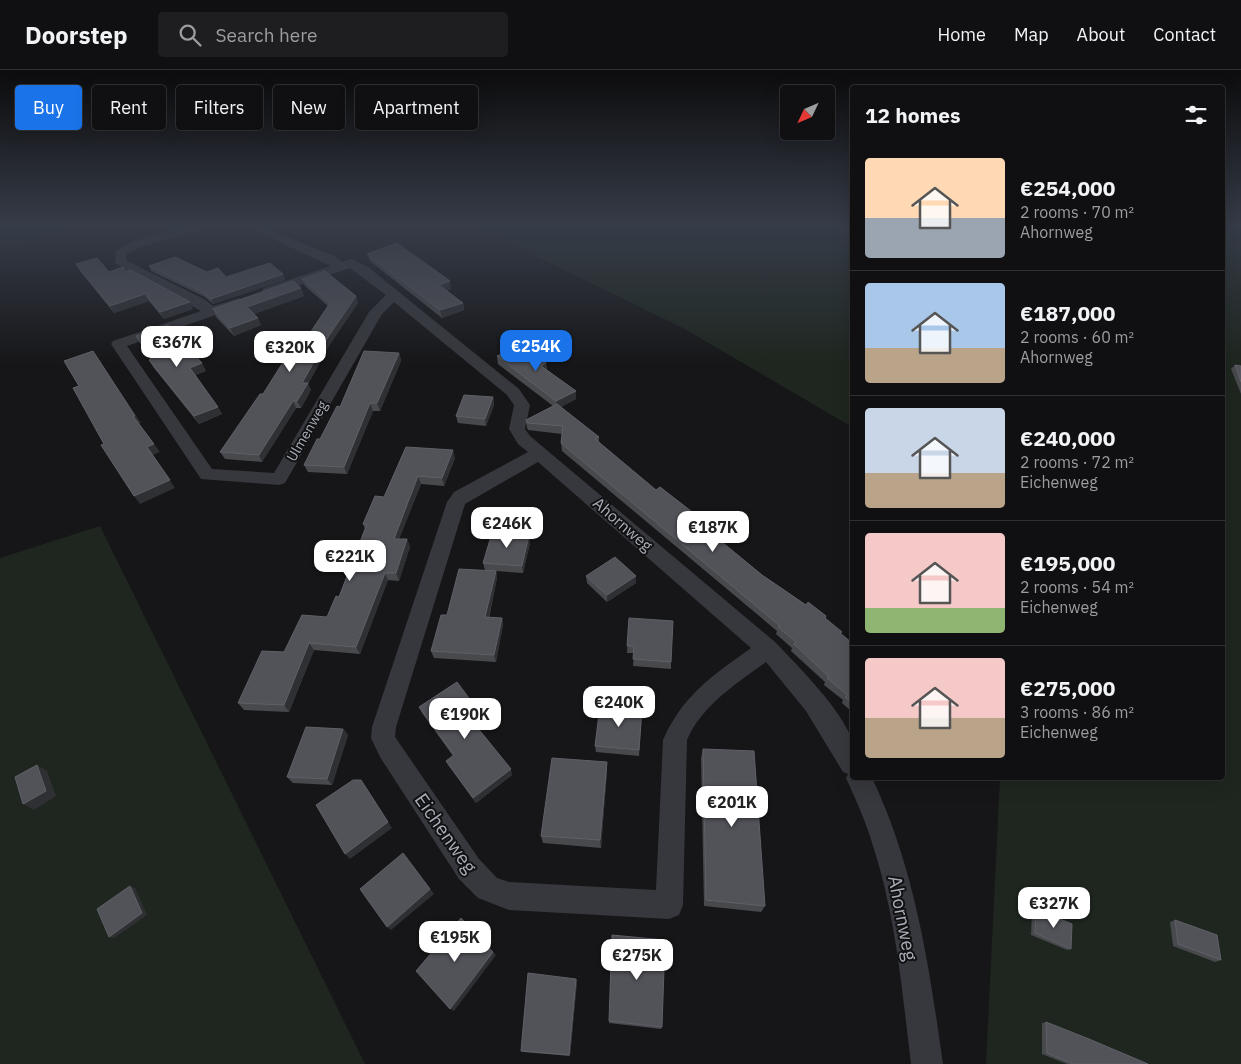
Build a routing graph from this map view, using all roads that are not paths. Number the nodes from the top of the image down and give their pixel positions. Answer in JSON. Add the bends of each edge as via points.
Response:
{"nodes":[{"id":1,"x":139,"y":272,"type":"edge"},
{"id":2,"x":322,"y":272,"type":"edge"},
{"id":3,"x":364,"y":272,"type":"edge"},
{"id":4,"x":395,"y":296,"type":"junction"},
{"id":5,"x":211,"y":312,"type":"junction"},
{"id":6,"x":540,"y":453,"type":"junction"},
{"id":7,"x":767,"y":649,"type":"junction"},
{"id":8,"x":850,"y":761,"type":"edge"},
{"id":9,"x":860,"y":780,"type":"edge"},
{"id":10,"x":927,"y":1064,"type":"edge"}],
"edges":[{"from":1,"to":5,"type":"street","via":[[199,302]]},
{"from":2,"to":5,"type":"street","name":"Ulmenweg"},
{"from":3,"to":4,"type":"street"},
{"from":4,"to":5,"type":"street","name":"Ulmenweg","via":[[376,312],[279,479],[207,475],[118,344]]},
{"from":4,"to":6,"type":"street","name":"Ahornweg","via":[[513,392],[522,405],[517,422],[520,434]]},
{"from":6,"to":7,"type":"street","name":"Ahornweg"},
{"from":6,"to":7,"type":"street","name":"Eichenweg","via":[[456,502],[384,727],[383,738],[388,749],[469,870],[488,888],[509,896],[669,905],[675,740],[680,724],[690,711]]},
{"from":7,"to":8,"type":"street","name":"Ahornweg","via":[[822,713]]},
{"from":9,"to":10,"type":"street","name":"Ahornweg","via":[[883,835],[894,872],[907,930]]}]}
